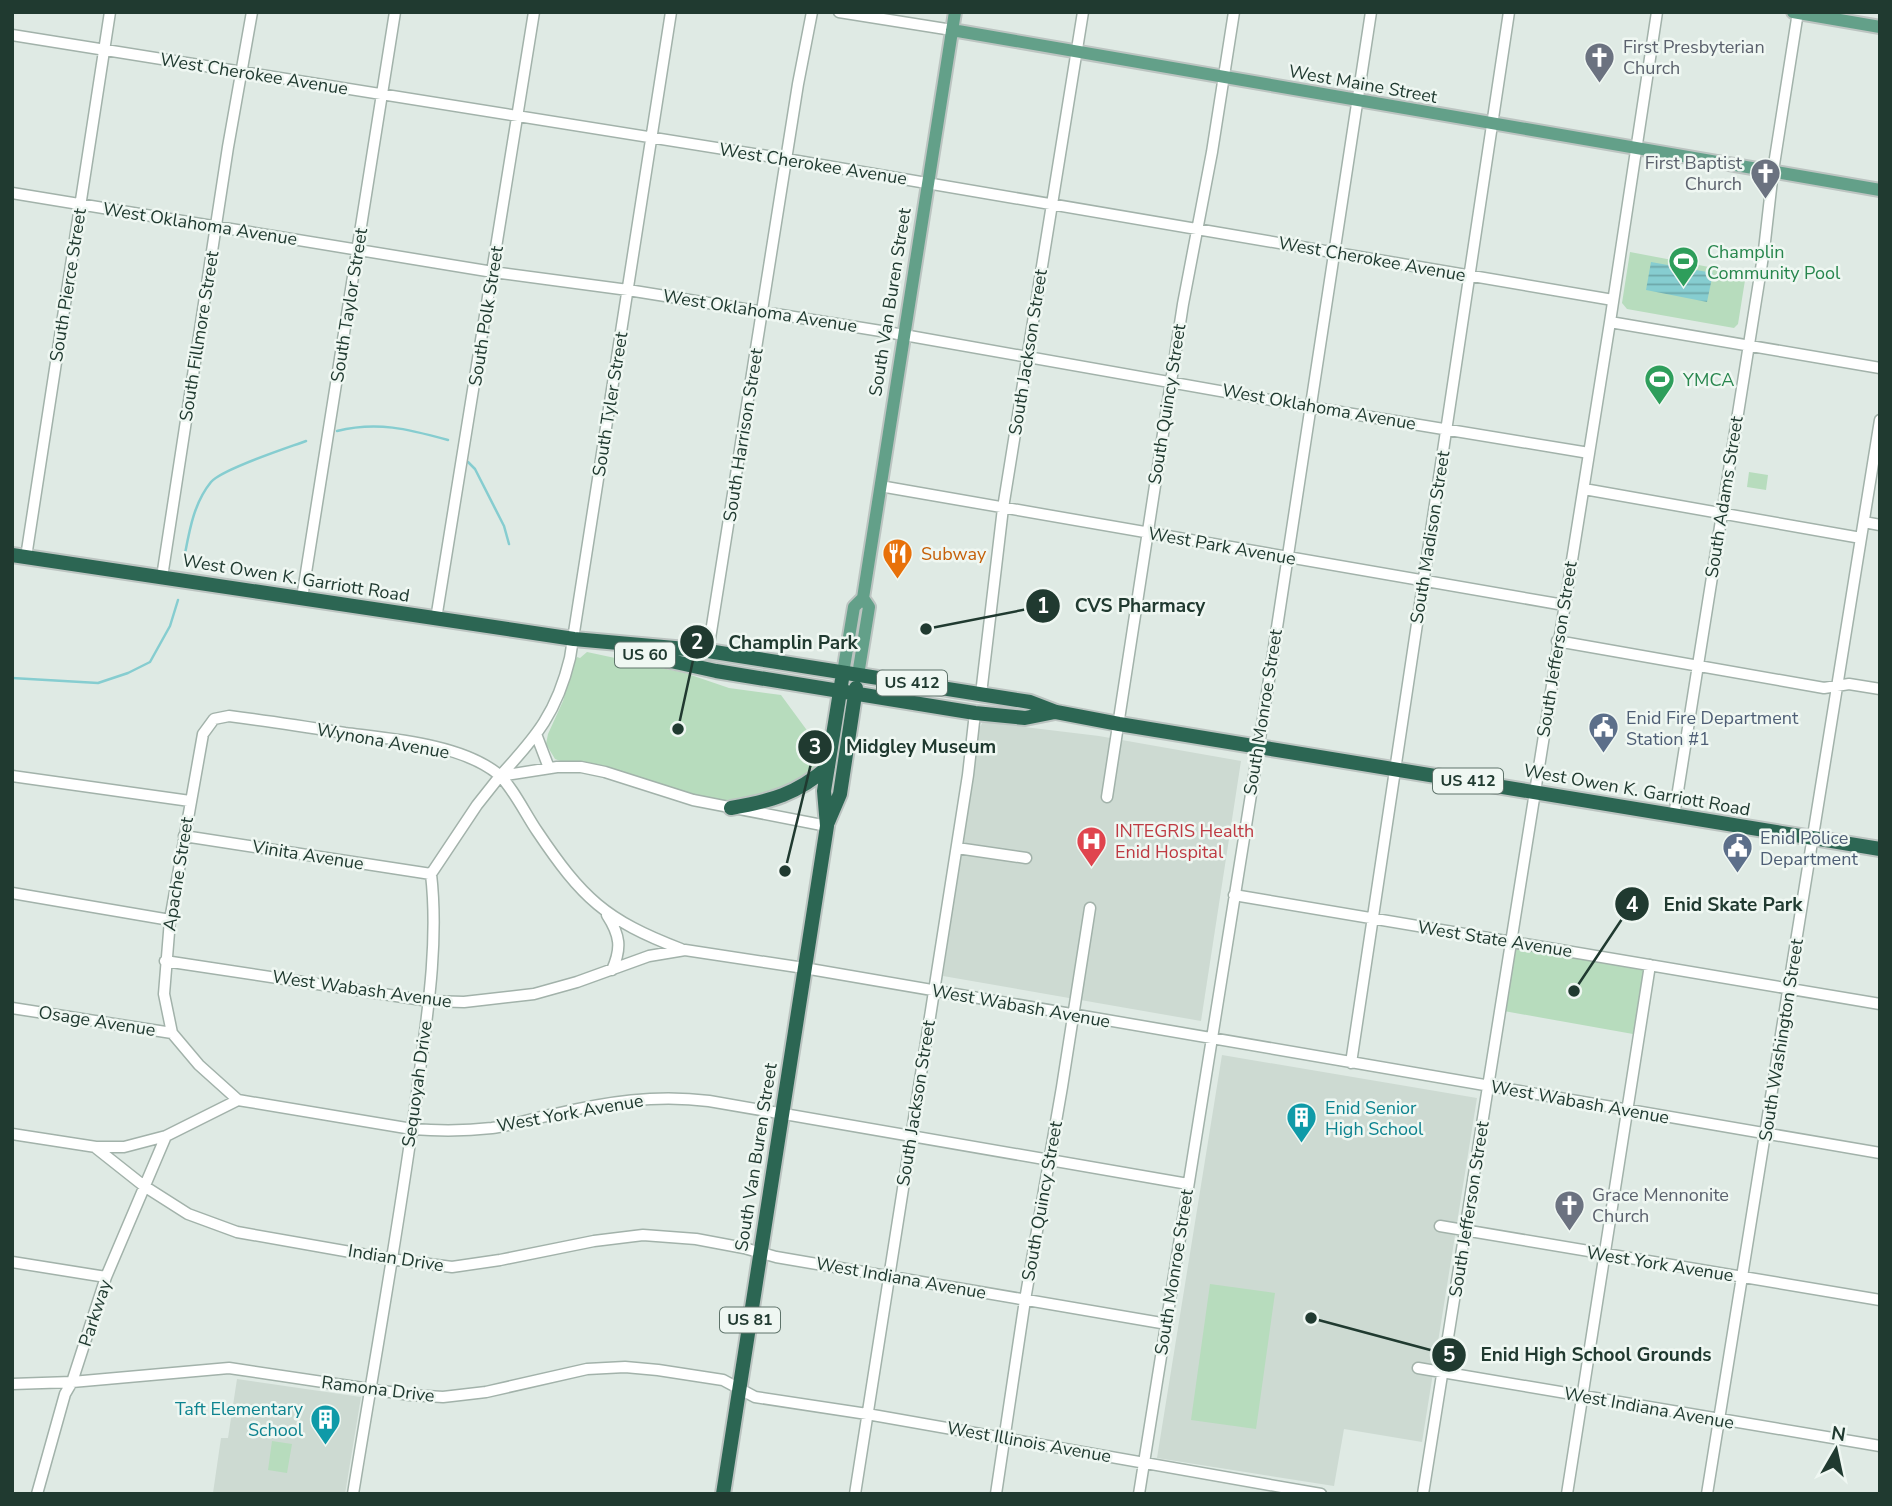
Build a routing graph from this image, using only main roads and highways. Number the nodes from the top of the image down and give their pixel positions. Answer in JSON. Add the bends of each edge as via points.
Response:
{"nodes":[{"id":1,"x":955,"y":12,"type":"edge"},
{"id":2,"x":1797,"y":13,"type":"edge"},
{"id":3,"x":1880,"y":27,"type":"edge"},
{"id":4,"x":952,"y":30,"type":"junction"},
{"id":5,"x":1880,"y":190,"type":"edge"},
{"id":6,"x":19,"y":556,"type":"edge"},
{"id":7,"x":574,"y":639,"type":"junction"},
{"id":8,"x":850,"y":674,"type":"junction"},
{"id":9,"x":847,"y":694,"type":"junction"},
{"id":10,"x":1056,"y":712,"type":"junction"},
{"id":11,"x":828,"y":767,"type":"junction"},
{"id":12,"x":731,"y":808,"type":"road end"},
{"id":13,"x":827,"y":826,"type":"junction"},
{"id":14,"x":1880,"y":849,"type":"edge"},
{"id":15,"x":723,"y":1494,"type":"edge"}],
"edges":[{"from":1,"to":4,"type":"main road","name":"South Van Buren Street"},
{"from":2,"to":3,"type":"main road"},
{"from":4,"to":5,"type":"main road","name":"West Maine Street"},
{"from":4,"to":8,"type":"main road","name":"South Van Buren Street","via":[[863,598],[854,607]]},
{"from":6,"to":7,"type":"highway","name":"West Owen K. Garriott Road","number":"US 60"},
{"from":7,"to":8,"type":"highway","name":"West Owen K. Garriott Road","number":"US 60","via":[[708,651]]},
{"from":7,"to":9,"type":"highway","name":"West Owen K. Garriott Road","number":"US 60"},
{"from":8,"to":9,"type":"highway","name":"South Van Buren Street"},
{"from":8,"to":10,"type":"highway","name":"West Owen K. Garriott Road","number":"US 412","via":[[1030,702]]},
{"from":9,"to":10,"type":"highway","name":"West Owen K. Garriott Road","number":"US 412","via":[[1025,718]]},
{"from":9,"to":11,"type":"highway","name":"South Van Buren Street","number":"US 81"},
{"from":9,"to":13,"type":"highway","name":"South Van Buren Street","number":"US 81","via":[[840,794]]},
{"from":10,"to":14,"type":"highway","name":"West Owen K. Garriott Road","number":"US 412"},
{"from":11,"to":12,"type":"highway","via":[[793,792]]},
{"from":11,"to":13,"type":"highway","name":"South Van Buren Street","number":"US 81","via":[[824,791]]},
{"from":13,"to":15,"type":"highway","name":"South Van Buren Street","number":"US 81"}]}
